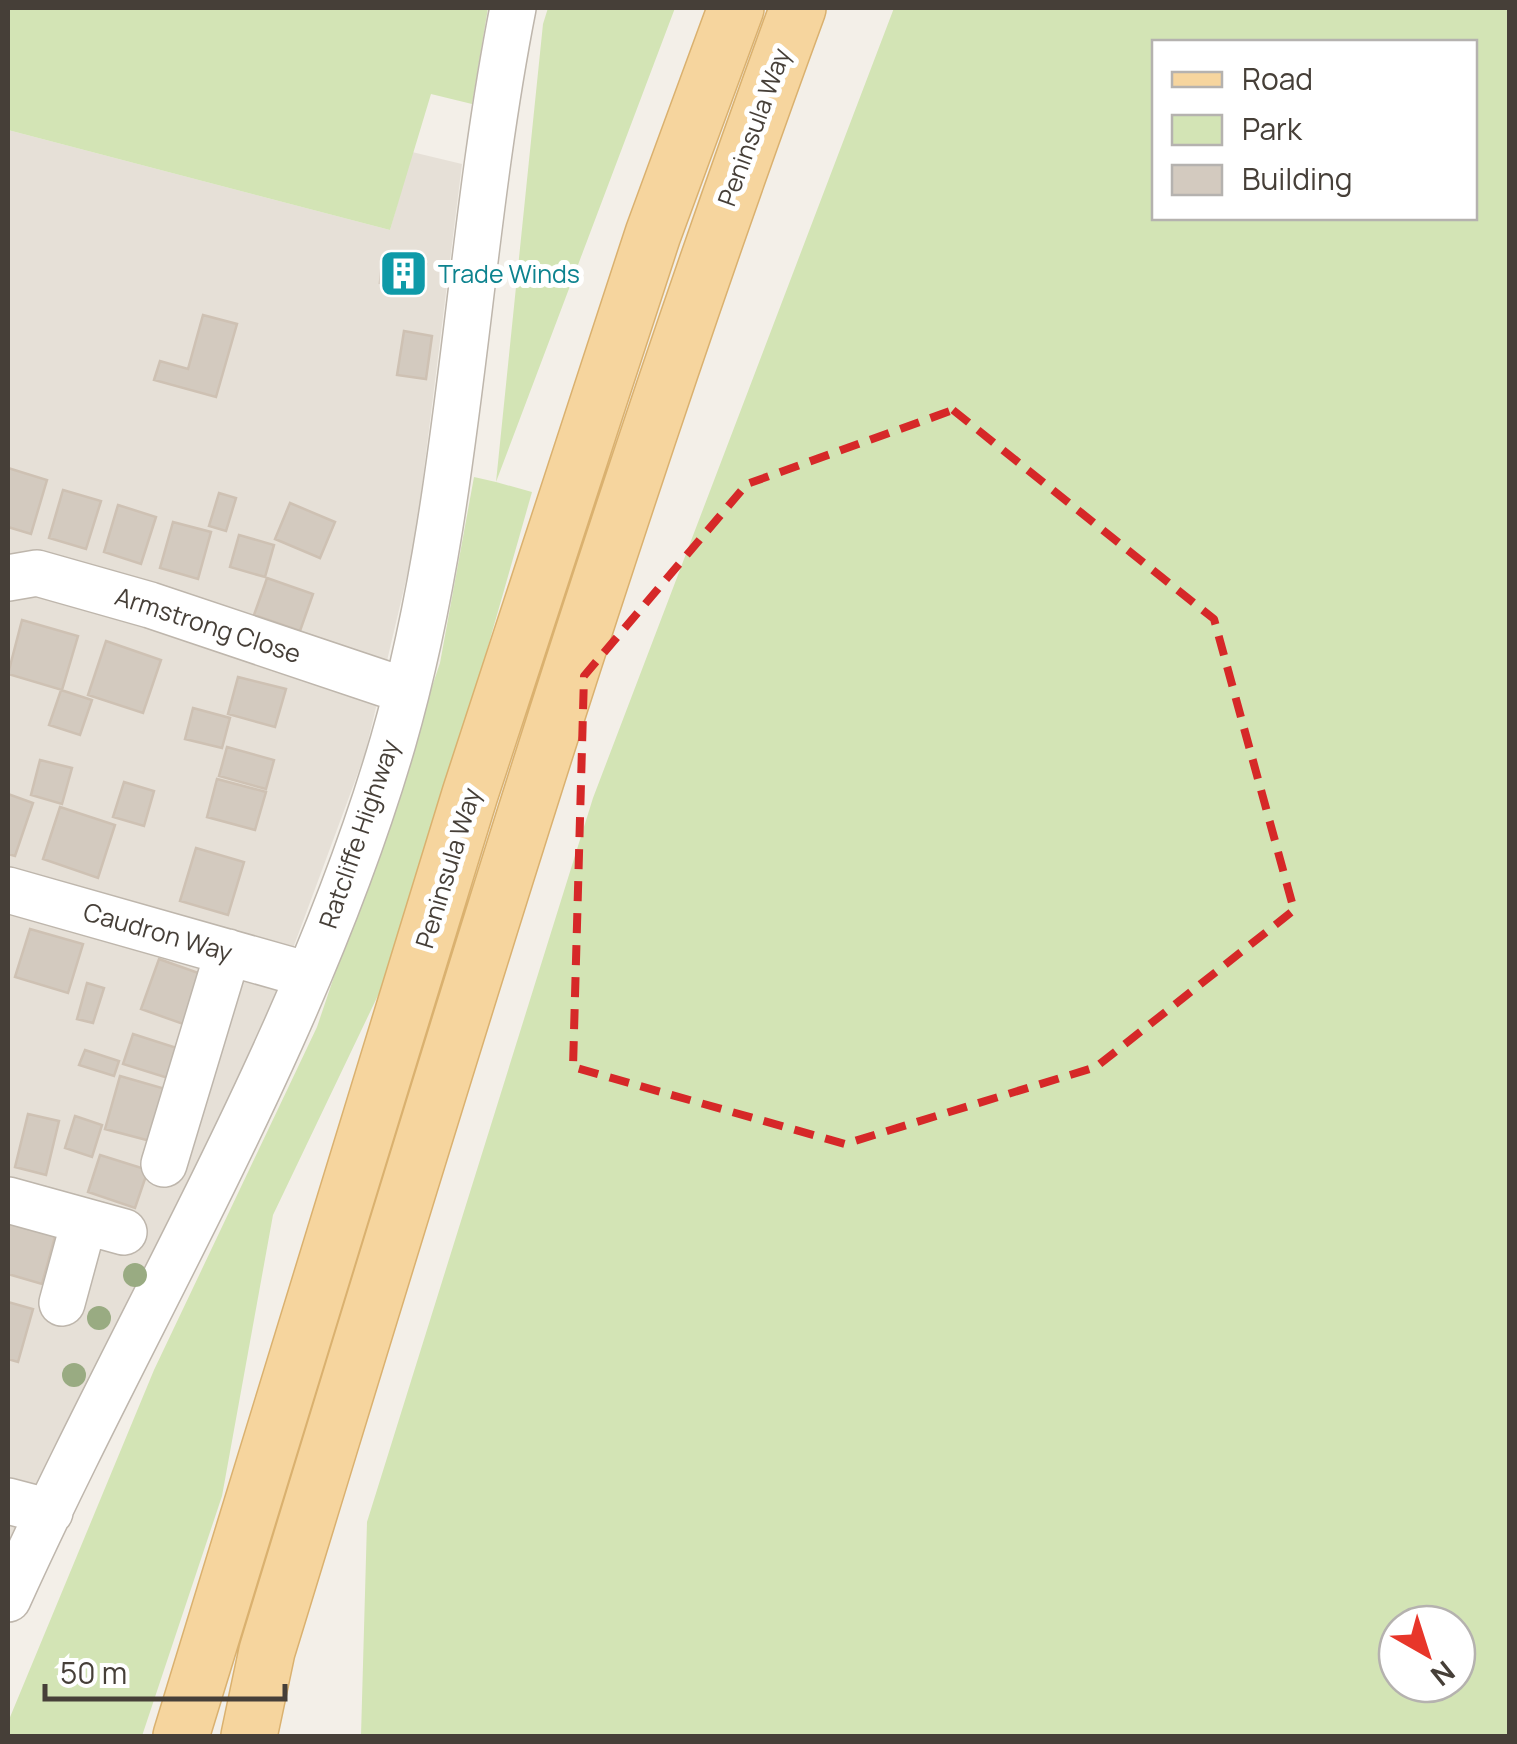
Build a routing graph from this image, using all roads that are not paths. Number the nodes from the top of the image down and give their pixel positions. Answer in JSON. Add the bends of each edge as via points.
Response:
{"nodes":[{"id":1,"x":513,"y":8,"type":"edge"},
{"id":2,"x":736,"y":8,"type":"edge"},
{"id":3,"x":798,"y":8,"type":"edge"},
{"id":4,"x":8,"y":578,"type":"edge"},
{"id":5,"x":406,"y":691,"type":"junction"},
{"id":6,"x":8,"y":890,"type":"edge"},
{"id":7,"x":228,"y":952,"type":"junction"},
{"id":8,"x":308,"y":975,"type":"junction"},
{"id":9,"x":164,"y":1164,"type":"dead end"},
{"id":10,"x":8,"y":1200,"type":"edge"},
{"id":11,"x":62,"y":1303,"type":"dead end"},
{"id":12,"x":28,"y":1507,"type":"edge"},
{"id":13,"x":8,"y":1599,"type":"edge"},
{"id":14,"x":181,"y":1736,"type":"edge"},
{"id":15,"x":249,"y":1736,"type":"edge"}],
"edges":[{"from":1,"to":5,"type":"street","name":"Ratcliffe Highway","via":[[444,494]]},
{"from":2,"to":14,"type":"main road","name":"Peninsula Way","via":[[653,234],[470,794]]},
{"from":3,"to":15,"type":"main road","name":"Peninsula Way","via":[[710,248],[562,696],[267,1650]]},
{"from":4,"to":5,"type":"street","name":"Armstrong Close","via":[[37,572]]},
{"from":5,"to":8,"type":"street","name":"Ratcliffe Highway","via":[[366,824]]},
{"from":6,"to":7,"type":"street","name":"Caudron Way"},
{"from":7,"to":8,"type":"street","name":"Caudron Way"},
{"from":7,"to":9,"type":"street"},
{"from":8,"to":12,"type":"street","name":"Ratcliffe Highway","via":[[181,1248]]},
{"from":10,"to":11,"type":"street","via":[[104,1227]]},
{"from":12,"to":13,"type":"street","name":"Ratcliffe Highway"}]}
